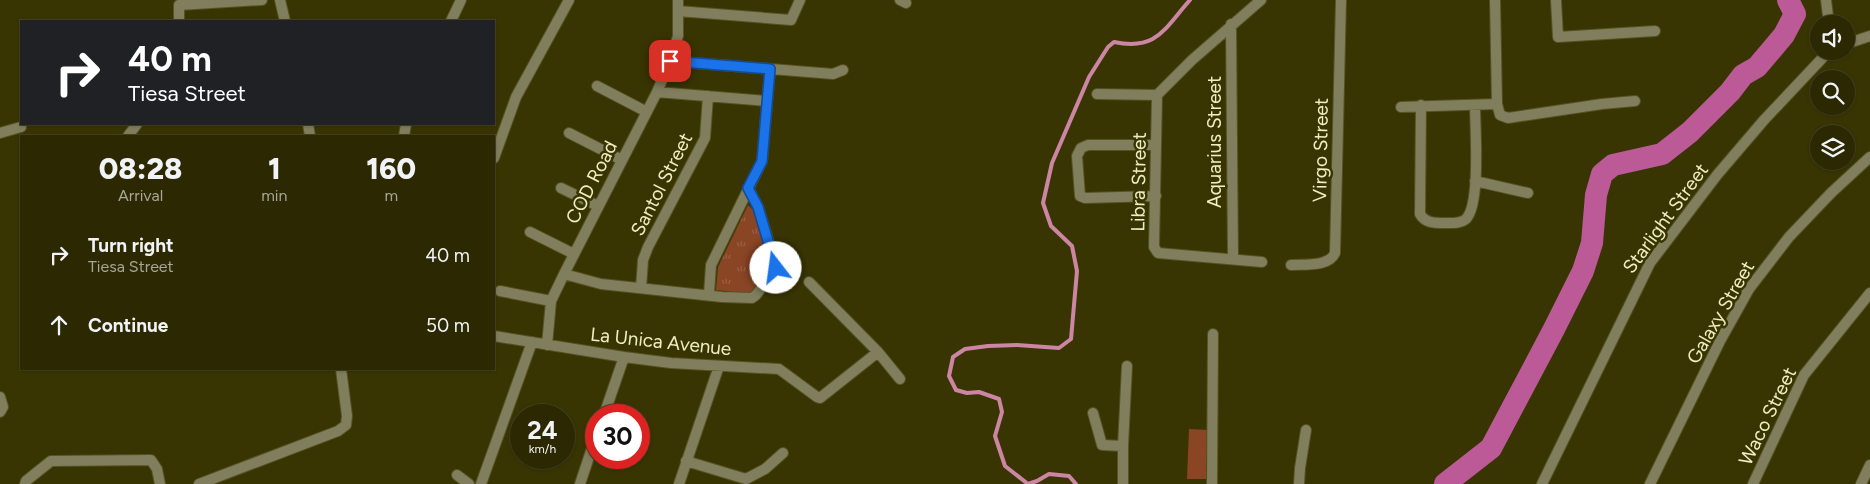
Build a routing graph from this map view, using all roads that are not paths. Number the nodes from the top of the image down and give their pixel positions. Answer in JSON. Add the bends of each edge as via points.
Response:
{"nodes":[{"id":1,"x":262,"y":0,"type":"edge"},
{"id":2,"x":280,"y":0,"type":"edge"},
{"id":3,"x":462,"y":0,"type":"edge"},
{"id":4,"x":569,"y":0,"type":"edge"},
{"id":5,"x":678,"y":0,"type":"edge"},
{"id":6,"x":800,"y":0,"type":"edge"},
{"id":7,"x":1261,"y":0,"type":"edge"},
{"id":8,"x":1341,"y":0,"type":"edge"},
{"id":9,"x":1495,"y":0,"type":"edge"},
{"id":10,"x":1556,"y":0,"type":"edge"},
{"id":11,"x":1826,"y":0,"type":"edge"},
{"id":12,"x":176,"y":3,"type":"edge"},
{"id":13,"x":678,"y":11,"type":"junction"},
{"id":14,"x":1828,"y":15,"type":"edge"},
{"id":15,"x":179,"y":20,"type":"edge"},
{"id":16,"x":285,"y":20,"type":"edge"},
{"id":17,"x":451,"y":20,"type":"edge"},
{"id":18,"x":1231,"y":24,"type":"junction"},
{"id":19,"x":1655,"y":31,"type":"dead end"},
{"id":20,"x":1870,"y":36,"type":"edge"},
{"id":21,"x":1855,"y":41,"type":"edge"},
{"id":22,"x":1821,"y":60,"type":"edge"},
{"id":23,"x":670,"y":61,"type":"junction"},
{"id":24,"x":770,"y":69,"type":"junction"},
{"id":25,"x":843,"y":70,"type":"dead end"},
{"id":26,"x":597,"y":86,"type":"dead end"},
{"id":27,"x":657,"y":92,"type":"junction"},
{"id":28,"x":1097,"y":94,"type":"dead end"},
{"id":29,"x":1157,"y":95,"type":"junction"},
{"id":30,"x":708,"y":96,"type":"junction"},
{"id":31,"x":766,"y":101,"type":"junction"},
{"id":32,"x":1635,"y":102,"type":"dead end"},
{"id":33,"x":1497,"y":104,"type":"junction"},
{"id":34,"x":1421,"y":105,"type":"junction"},
{"id":35,"x":1475,"y":105,"type":"junction"},
{"id":36,"x":1401,"y":106,"type":"dead end"},
{"id":37,"x":647,"y":112,"type":"junction"},
{"id":38,"x":21,"y":127,"type":"dead end"},
{"id":39,"x":0,"y":133,"type":"edge"},
{"id":40,"x":569,"y":133,"type":"dead end"},
{"id":41,"x":1156,"y":145,"type":"junction"},
{"id":42,"x":495,"y":155,"type":"edge"},
{"id":43,"x":1870,"y":157,"type":"edge"},
{"id":44,"x":622,"y":160,"type":"junction"},
{"id":45,"x":1476,"y":181,"type":"junction"},
{"id":46,"x":561,"y":188,"type":"dead end"},
{"id":47,"x":748,"y":188,"type":"junction"},
{"id":48,"x":1528,"y":193,"type":"dead end"},
{"id":49,"x":1156,"y":196,"type":"junction"},
{"id":50,"x":598,"y":206,"type":"junction"},
{"id":51,"x":530,"y":232,"type":"dead end"},
{"id":52,"x":574,"y":254,"type":"junction"},
{"id":53,"x":1232,"y":259,"type":"junction"},
{"id":54,"x":1262,"y":262,"type":"dead end"},
{"id":55,"x":1291,"y":265,"type":"dead end"},
{"id":56,"x":564,"y":274,"type":"junction"},
{"id":57,"x":809,"y":282,"type":"dead end"},
{"id":58,"x":641,"y":288,"type":"junction"},
{"id":59,"x":500,"y":291,"type":"dead end"},
{"id":60,"x":1870,"y":293,"type":"edge"},
{"id":61,"x":709,"y":294,"type":"junction"},
{"id":62,"x":551,"y":301,"type":"junction"},
{"id":63,"x":1213,"y":334,"type":"dead end"},
{"id":64,"x":495,"y":336,"type":"edge"},
{"id":65,"x":532,"y":342,"type":"junction"},
{"id":66,"x":547,"y":345,"type":"junction"},
{"id":67,"x":878,"y":352,"type":"junction"},
{"id":68,"x":624,"y":357,"type":"junction"},
{"id":69,"x":719,"y":366,"type":"junction"},
{"id":70,"x":1127,"y":366,"type":"dead end"},
{"id":71,"x":340,"y":370,"type":"edge"},
{"id":72,"x":900,"y":379,"type":"dead end"},
{"id":73,"x":0,"y":397,"type":"edge"},
{"id":74,"x":608,"y":404,"type":"edge"},
{"id":75,"x":0,"y":412,"type":"edge"},
{"id":76,"x":1093,"y":413,"type":"dead end"},
{"id":77,"x":1306,"y":430,"type":"dead end"},
{"id":78,"x":1123,"y":446,"type":"junction"},
{"id":79,"x":783,"y":453,"type":"dead end"},
{"id":80,"x":686,"y":460,"type":"junction"},
{"id":81,"x":1870,"y":465,"type":"edge"},
{"id":82,"x":585,"y":469,"type":"edge"},
{"id":83,"x":457,"y":475,"type":"dead end"},
{"id":84,"x":26,"y":484,"type":"edge"},
{"id":85,"x":160,"y":484,"type":"edge"},
{"id":86,"x":199,"y":484,"type":"edge"},
{"id":87,"x":469,"y":484,"type":"edge"},
{"id":88,"x":481,"y":484,"type":"edge"},
{"id":89,"x":580,"y":484,"type":"edge"},
{"id":90,"x":679,"y":484,"type":"edge"},
{"id":91,"x":1124,"y":484,"type":"edge"},
{"id":92,"x":1212,"y":484,"type":"edge"},
{"id":93,"x":1299,"y":484,"type":"edge"},
{"id":94,"x":1542,"y":484,"type":"edge"},
{"id":95,"x":1650,"y":484,"type":"edge"},
{"id":96,"x":1753,"y":484,"type":"edge"},
{"id":97,"x":1862,"y":484,"type":"edge"}],
"edges":[{"from":1,"to":12,"type":"street"},
{"from":2,"to":16,"type":"street"},
{"from":3,"to":17,"type":"street"},
{"from":4,"to":42,"type":"street","via":[[516,97]]},
{"from":5,"to":13,"type":"street","name":"COD Road"},
{"from":6,"to":13,"type":"street","via":[[791,20]]},
{"from":7,"to":18,"type":"street"},
{"from":8,"to":55,"type":"street","name":"Virgo Street","via":[[1335,253],[1323,263]]},
{"from":9,"to":33,"type":"street"},
{"from":10,"to":19,"type":"street","via":[[1558,37]]},
{"from":11,"to":14,"type":"street"},
{"from":12,"to":15,"type":"street"},
{"from":13,"to":23,"type":"street","name":"COD Road","via":[[678,36]]},
{"from":18,"to":29,"type":"street"},
{"from":18,"to":53,"type":"street","name":"Aquarius Street"},
{"from":20,"to":21,"type":"street"},
{"from":22,"to":94,"type":"street","name":"Starlight Street","via":[[1717,175],[1650,263]]},
{"from":23,"to":24,"type":"street"},
{"from":23,"to":27,"type":"street","name":"COD Road"},
{"from":24,"to":25,"type":"street","via":[[833,74]]},
{"from":24,"to":31,"type":"street"},
{"from":26,"to":37,"type":"street"},
{"from":27,"to":30,"type":"street"},
{"from":27,"to":37,"type":"street","name":"COD Road"},
{"from":28,"to":29,"type":"street"},
{"from":29,"to":41,"type":"street","name":"Libra Street"},
{"from":30,"to":31,"type":"street"},
{"from":30,"to":58,"type":"street","name":"Santol Street","via":[[706,138],[648,247]]},
{"from":31,"to":47,"type":"street","via":[[762,161]]},
{"from":32,"to":33,"type":"street","via":[[1508,118],[1500,115]]},
{"from":33,"to":35,"type":"street"},
{"from":34,"to":35,"type":"street"},
{"from":34,"to":36,"type":"street"},
{"from":34,"to":45,"type":"street","via":[[1421,217],[1431,222],[1456,223],[1466,219]]},
{"from":35,"to":45,"type":"street"},
{"from":37,"to":44,"type":"street","name":"COD Road"},
{"from":38,"to":39,"type":"street"},
{"from":40,"to":44,"type":"street"},
{"from":41,"to":49,"type":"street","name":"Libra Street"},
{"from":41,"to":49,"type":"street","via":[[1084,146],[1077,156],[1080,196]]},
{"from":43,"to":95,"type":"street","name":"Galaxy Street","via":[[1789,237],[1749,289]]},
{"from":44,"to":50,"type":"street","name":"COD Road"},
{"from":45,"to":48,"type":"street"},
{"from":46,"to":50,"type":"street"},
{"from":47,"to":61,"type":"street","via":[[711,265]]},
{"from":47,"to":61,"type":"street","via":[[758,207],[776,265],[774,271],[752,298]]},
{"from":49,"to":53,"type":"street","name":"Libra Street","via":[[1155,251]]},
{"from":50,"to":52,"type":"street","name":"COD Road"},
{"from":51,"to":52,"type":"street"},
{"from":52,"to":56,"type":"street","name":"COD Road"},
{"from":53,"to":54,"type":"street","name":"Libra Street"},
{"from":56,"to":58,"type":"street","via":[[601,284]]},
{"from":56,"to":62,"type":"street","name":"COD Road"},
{"from":57,"to":67,"type":"street"},
{"from":58,"to":61,"type":"street"},
{"from":59,"to":62,"type":"street"},
{"from":60,"to":96,"type":"street","name":"Waco Street","via":[[1804,375]]},
{"from":62,"to":66,"type":"street","name":"COD Road"},
{"from":63,"to":92,"type":"street"},
{"from":64,"to":65,"type":"street","name":"La Unica Avenue"},
{"from":65,"to":66,"type":"street","name":"La Unica Avenue"},
{"from":65,"to":88,"type":"street"},
{"from":66,"to":68,"type":"street","name":"La Unica Avenue"},
{"from":67,"to":69,"type":"street","name":"La Unica Avenue","via":[[823,397],[817,397],[779,369]]},
{"from":67,"to":72,"type":"street"},
{"from":68,"to":69,"type":"street","name":"La Unica Avenue"},
{"from":68,"to":74,"type":"street"},
{"from":69,"to":80,"type":"street"},
{"from":70,"to":78,"type":"street"},
{"from":71,"to":86,"type":"street","via":[[346,425],[338,431]]},
{"from":73,"to":75,"type":"street","via":[[4,407]]},
{"from":76,"to":78,"type":"street","via":[[1102,446]]},
{"from":77,"to":93,"type":"street"},
{"from":78,"to":91,"type":"street"},
{"from":79,"to":80,"type":"street","via":[[765,469],[746,479]]},
{"from":80,"to":90,"type":"street"},
{"from":81,"to":97,"type":"street"},
{"from":82,"to":89,"type":"street"},
{"from":83,"to":87,"type":"street"},
{"from":84,"to":85,"type":"street","via":[[51,461],[151,460]]}]}
